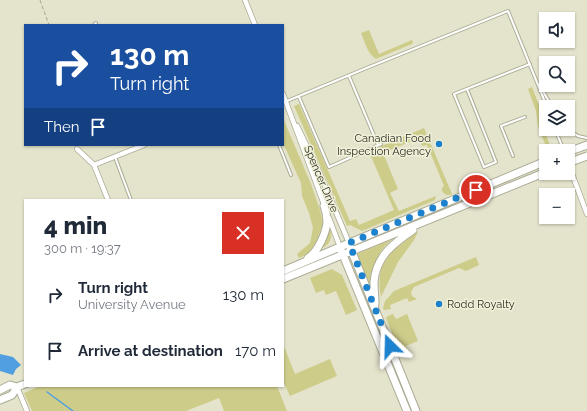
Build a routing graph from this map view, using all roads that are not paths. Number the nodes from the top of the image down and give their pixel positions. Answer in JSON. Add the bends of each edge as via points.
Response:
{"nodes":[{"id":1,"x":245,"y":0,"type":"edge"},
{"id":2,"x":255,"y":24,"type":"edge"},
{"id":3,"x":530,"y":64,"type":"junction"},
{"id":4,"x":349,"y":76,"type":"junction"},
{"id":5,"x":536,"y":77,"type":"junction"},
{"id":6,"x":467,"y":89,"type":"junction"},
{"id":7,"x":299,"y":96,"type":"junction"},
{"id":8,"x":544,"y":100,"type":"edge"},
{"id":9,"x":548,"y":100,"type":"edge"},
{"id":10,"x":284,"y":102,"type":"edge"},
{"id":11,"x":288,"y":109,"type":"junction"},
{"id":12,"x":525,"y":116,"type":"dead end"},
{"id":13,"x":575,"y":134,"type":"edge"},
{"id":14,"x":587,"y":138,"type":"edge"},
{"id":15,"x":587,"y":145,"type":"edge"},
{"id":16,"x":142,"y":146,"type":"edge"},
{"id":17,"x":279,"y":146,"type":"edge"},
{"id":18,"x":77,"y":149,"type":"dead end"},
{"id":19,"x":575,"y":149,"type":"edge"},
{"id":20,"x":513,"y":156,"type":"dead end"},
{"id":21,"x":587,"y":156,"type":"edge"},
{"id":22,"x":115,"y":157,"type":"junction"},
{"id":23,"x":575,"y":160,"type":"edge"},
{"id":24,"x":539,"y":164,"type":"edge"},
{"id":25,"x":94,"y":165,"type":"junction"},
{"id":26,"x":291,"y":175,"type":"dead end"},
{"id":27,"x":539,"y":175,"type":"edge"},
{"id":28,"x":574,"y":180,"type":"edge"},
{"id":29,"x":108,"y":199,"type":"edge"},
{"id":30,"x":131,"y":199,"type":"edge"},
{"id":31,"x":324,"y":206,"type":"junction"},
{"id":32,"x":587,"y":214,"type":"edge"},
{"id":33,"x":424,"y":222,"type":"junction"},
{"id":34,"x":349,"y":243,"type":"junction"},
{"id":35,"x":340,"y":247,"type":"junction"},
{"id":36,"x":352,"y":251,"type":"junction"},
{"id":37,"x":343,"y":254,"type":"junction"},
{"id":38,"x":285,"y":271,"type":"edge"},
{"id":39,"x":284,"y":279,"type":"edge"},
{"id":40,"x":376,"y":310,"type":"junction"},
{"id":41,"x":24,"y":384,"type":"edge"},
{"id":42,"x":17,"y":388,"type":"junction"},
{"id":43,"x":0,"y":390,"type":"edge"},
{"id":44,"x":0,"y":400,"type":"edge"},
{"id":45,"x":27,"y":411,"type":"edge"},
{"id":46,"x":407,"y":411,"type":"edge"},
{"id":47,"x":416,"y":411,"type":"edge"}],
"edges":[{"from":1,"to":2,"type":"street"},
{"from":3,"to":4,"type":"lane","via":[[508,11]]},
{"from":3,"to":5,"type":"lane"},
{"from":3,"to":6,"type":"lane"},
{"from":4,"to":7,"type":"lane"},
{"from":4,"to":7,"type":"lane","via":[[380,144],[329,167]]},
{"from":5,"to":8,"type":"lane"},
{"from":5,"to":9,"type":"lane"},
{"from":6,"to":6,"type":"lane","via":[[454,94],[484,167],[496,162]]},
{"from":7,"to":10,"type":"lane"},
{"from":10,"to":11,"type":"street","name":"Spencer Drive"},
{"from":11,"to":31,"type":"street","name":"Spencer Drive"},
{"from":11,"to":34,"type":"street","name":"Spencer Drive","via":[[318,169]]},
{"from":12,"to":20,"type":"lane","via":[[501,126]]},
{"from":13,"to":14,"type":"lane"},
{"from":15,"to":19,"type":"main road"},
{"from":16,"to":22,"type":"street"},
{"from":17,"to":26,"type":"lane"},
{"from":18,"to":25,"type":"street"},
{"from":21,"to":23,"type":"main road"},
{"from":22,"to":25,"type":"street"},
{"from":22,"to":30,"type":"lane"},
{"from":24,"to":34,"type":"main road"},
{"from":25,"to":29,"type":"street"},
{"from":27,"to":33,"type":"main road"},
{"from":28,"to":32,"type":"street"},
{"from":31,"to":35,"type":"street","name":"Spencer Drive"},
{"from":31,"to":38,"type":"main road","via":[[326,223],[316,251]]},
{"from":33,"to":36,"type":"main road"},
{"from":33,"to":40,"type":"main road","via":[[390,246],[377,268],[374,283]]},
{"from":34,"to":35,"type":"main road"},
{"from":34,"to":36,"type":"main road","name":"Spencer Drive"},
{"from":35,"to":37,"type":"main road"},
{"from":35,"to":38,"type":"main road"},
{"from":36,"to":37,"type":"main road"},
{"from":36,"to":40,"type":"main road","name":"Spencer Drive"},
{"from":37,"to":39,"type":"main road"},
{"from":37,"to":46,"type":"main road"},
{"from":40,"to":47,"type":"main road","name":"Spencer Drive"},
{"from":41,"to":42,"type":"main road"},
{"from":42,"to":43,"type":"main road","via":[[10,385]]},
{"from":42,"to":44,"type":"main road","via":[[12,395]]},
{"from":42,"to":45,"type":"street"}]}
